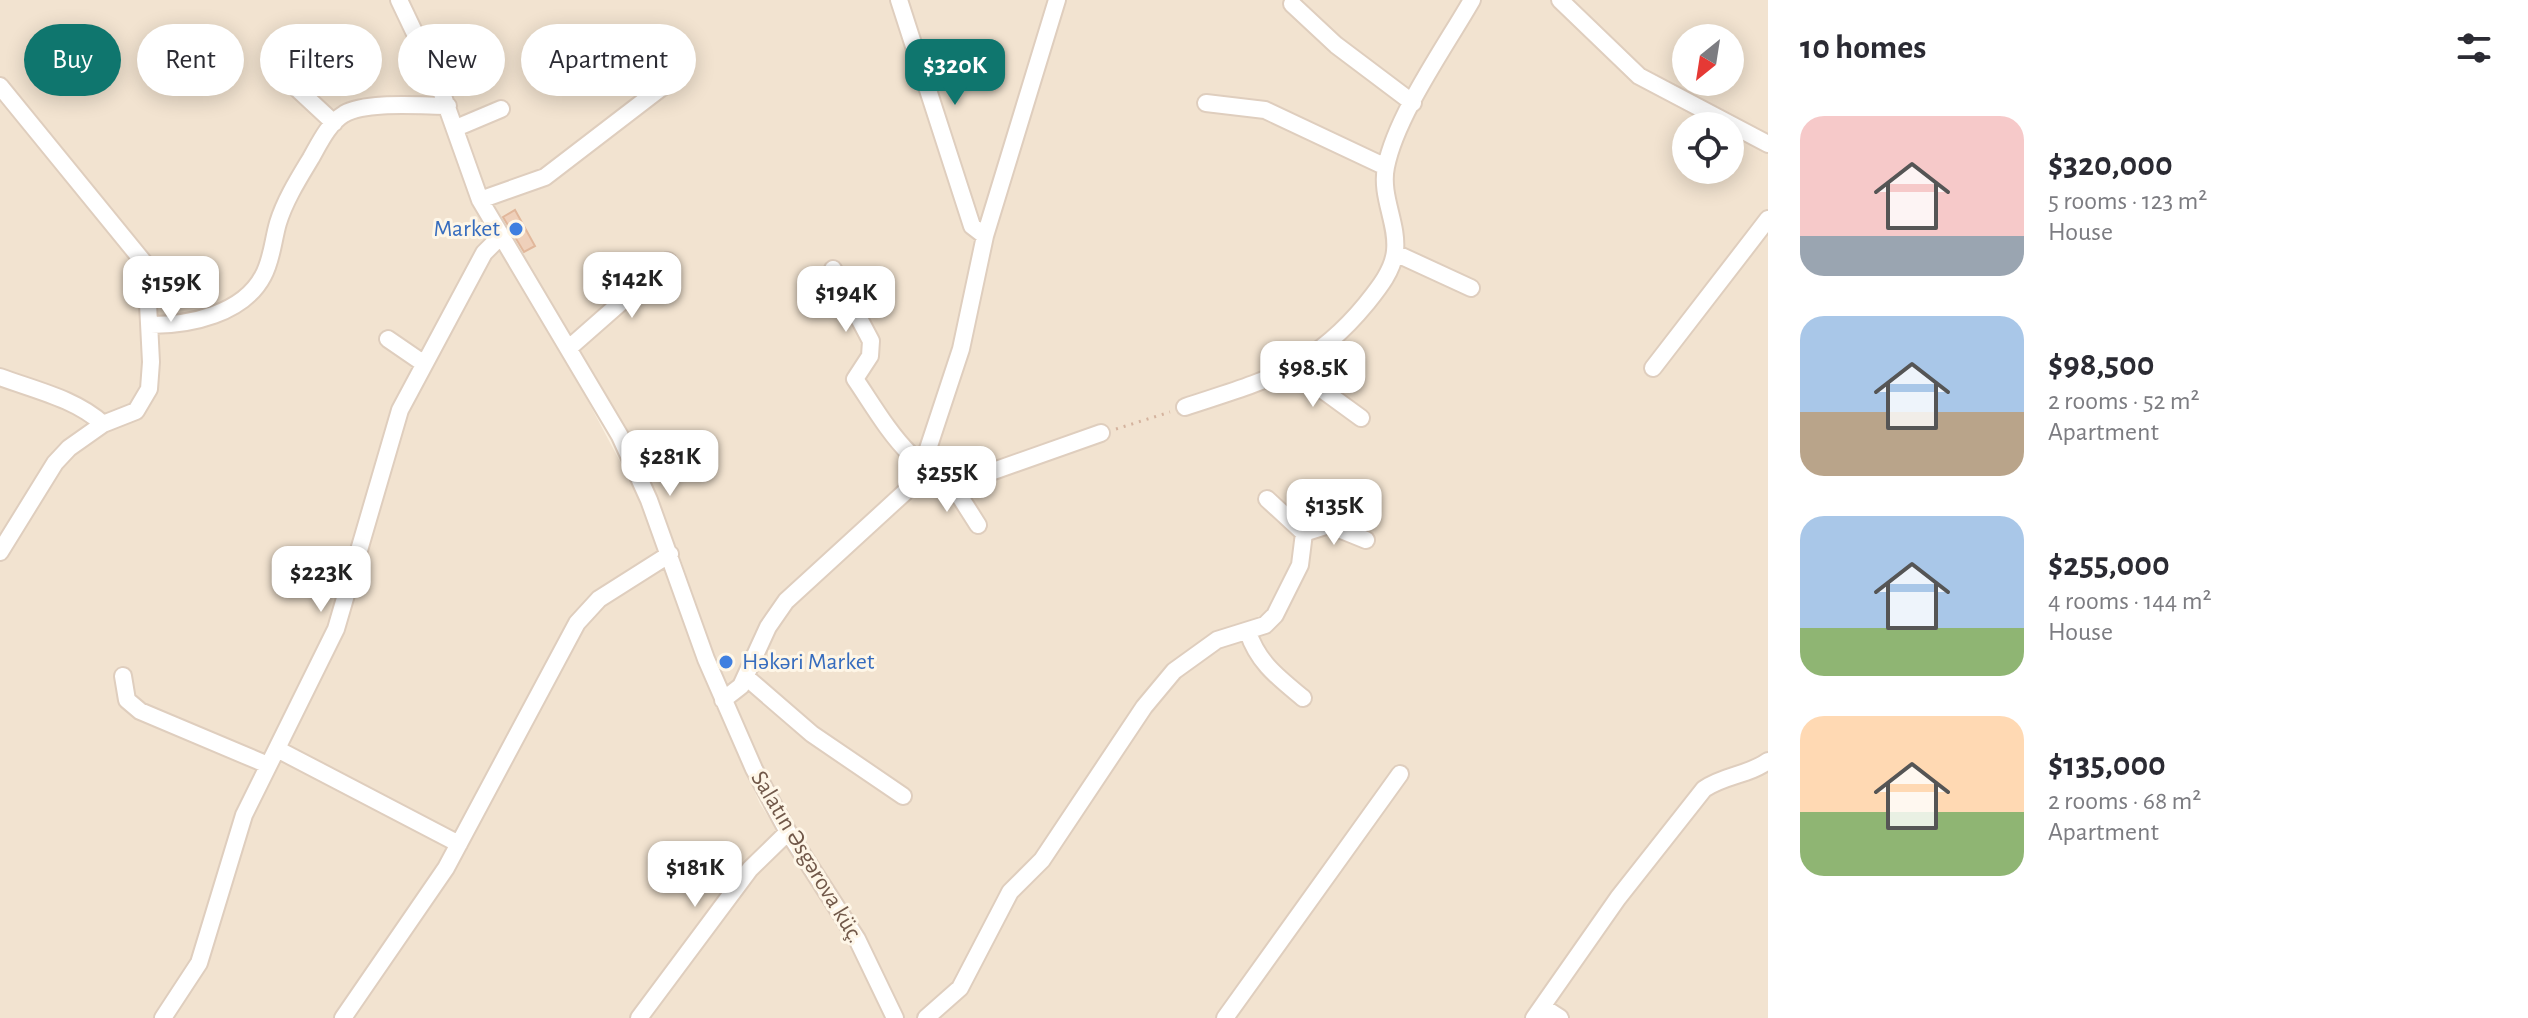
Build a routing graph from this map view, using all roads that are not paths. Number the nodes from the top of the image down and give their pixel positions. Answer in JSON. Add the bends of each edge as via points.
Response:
{"nodes":[{"id":1,"x":399,"y":0,"type":"edge"},
{"id":2,"x":899,"y":0,"type":"edge"},
{"id":3,"x":1057,"y":0,"type":"edge"},
{"id":4,"x":1472,"y":0,"type":"edge"},
{"id":5,"x":1560,"y":0,"type":"edge"},
{"id":6,"x":1292,"y":4,"type":"dead end"},
{"id":7,"x":0,"y":86,"type":"edge"},
{"id":8,"x":305,"y":96,"type":"edge"},
{"id":9,"x":651,"y":96,"type":"edge"},
{"id":10,"x":1206,"y":103,"type":"dead end"},
{"id":11,"x":1413,"y":103,"type":"junction"},
{"id":12,"x":448,"y":106,"type":"junction"},
{"id":13,"x":501,"y":109,"type":"dead end"},
{"id":14,"x":334,"y":123,"type":"junction"},
{"id":15,"x":456,"y":128,"type":"junction"},
{"id":16,"x":1768,"y":144,"type":"edge"},
{"id":17,"x":1386,"y":167,"type":"junction"},
{"id":18,"x":480,"y":200,"type":"junction"},
{"id":19,"x":1768,"y":219,"type":"edge"},
{"id":20,"x":501,"y":236,"type":"junction"},
{"id":21,"x":985,"y":236,"type":"junction"},
{"id":22,"x":1395,"y":253,"type":"junction"},
{"id":23,"x":668,"y":261,"type":"dead end"},
{"id":24,"x":833,"y":269,"type":"dead end"},
{"id":25,"x":1471,"y":288,"type":"dead end"},
{"id":26,"x":151,"y":325,"type":"junction"},
{"id":27,"x":388,"y":339,"type":"dead end"},
{"id":28,"x":569,"y":348,"type":"junction"},
{"id":29,"x":423,"y":363,"type":"junction"},
{"id":30,"x":1301,"y":365,"type":"junction"},
{"id":31,"x":1653,"y":368,"type":"dead end"},
{"id":32,"x":0,"y":377,"type":"edge"},
{"id":33,"x":1185,"y":407,"type":"road end"},
{"id":34,"x":1361,"y":418,"type":"dead end"},
{"id":35,"x":103,"y":424,"type":"junction"},
{"id":36,"x":1101,"y":433,"type":"road end"},
{"id":37,"x":922,"y":467,"type":"junction"},
{"id":38,"x":950,"y":481,"type":"junction"},
{"id":39,"x":1267,"y":499,"type":"dead end"},
{"id":40,"x":978,"y":525,"type":"dead end"},
{"id":41,"x":1304,"y":533,"type":"junction"},
{"id":42,"x":1366,"y":540,"type":"dead end"},
{"id":43,"x":0,"y":552,"type":"edge"},
{"id":44,"x":670,"y":554,"type":"junction"},
{"id":45,"x":1248,"y":632,"type":"junction"},
{"id":46,"x":123,"y":676,"type":"dead end"},
{"id":47,"x":746,"y":677,"type":"junction"},
{"id":48,"x":1303,"y":698,"type":"dead end"},
{"id":49,"x":723,"y":700,"type":"junction"},
{"id":50,"x":277,"y":749,"type":"junction"},
{"id":51,"x":1768,"y":761,"type":"edge"},
{"id":52,"x":268,"y":765,"type":"junction"},
{"id":53,"x":1400,"y":774,"type":"dead end"},
{"id":54,"x":903,"y":796,"type":"dead end"},
{"id":55,"x":788,"y":832,"type":"junction"},
{"id":56,"x":459,"y":844,"type":"junction"},
{"id":57,"x":1539,"y":1012,"type":"edge"},
{"id":58,"x":163,"y":1018,"type":"edge"},
{"id":59,"x":343,"y":1018,"type":"edge"},
{"id":60,"x":639,"y":1018,"type":"edge"},
{"id":61,"x":895,"y":1018,"type":"edge"},
{"id":62,"x":926,"y":1018,"type":"edge"},
{"id":63,"x":1225,"y":1018,"type":"edge"},
{"id":64,"x":1560,"y":1018,"type":"edge"}],
"edges":[{"from":1,"to":12,"type":"street","name":"Salatın Əsgərova küç."},
{"from":2,"to":21,"type":"street","via":[[972,226]]},
{"from":3,"to":21,"type":"street"},
{"from":4,"to":11,"type":"street"},
{"from":5,"to":16,"type":"street","via":[[1639,76]]},
{"from":6,"to":11,"type":"street"},
{"from":7,"to":26,"type":"street","via":[[146,265]]},
{"from":8,"to":14,"type":"street"},
{"from":9,"to":18,"type":"street","via":[[545,177]]},
{"from":10,"to":17,"type":"street","via":[[1265,110]]},
{"from":11,"to":17,"type":"street"},
{"from":12,"to":14,"type":"street","via":[[363,109]]},
{"from":12,"to":15,"type":"street","name":"Salatın Əsgərova küç."},
{"from":13,"to":15,"type":"street"},
{"from":14,"to":26,"type":"street","via":[[290,194],[268,265],[255,288],[211,316]]},
{"from":15,"to":18,"type":"street","name":"Salatın Əsgərova küç."},
{"from":17,"to":22,"type":"street"},
{"from":18,"to":20,"type":"street","name":"Salatın Əsgərova küç."},
{"from":19,"to":31,"type":"street"},
{"from":20,"to":28,"type":"street","name":"Salatın Əsgərova küç."},
{"from":20,"to":29,"type":"street","via":[[484,253]]},
{"from":21,"to":37,"type":"street","via":[[961,349]]},
{"from":22,"to":25,"type":"street"},
{"from":22,"to":30,"type":"street","via":[[1382,284],[1356,316]]},
{"from":23,"to":28,"type":"street"},
{"from":24,"to":37,"type":"street","via":[[871,341],[870,356],[855,379]]},
{"from":26,"to":35,"type":"street","via":[[145,398],[125,419]]},
{"from":27,"to":29,"type":"street"},
{"from":28,"to":44,"type":"street","name":"Salatın Əsgərova küç.","via":[[620,436]]},
{"from":29,"to":50,"type":"street","via":[[392,431],[336,629]]},
{"from":30,"to":33,"type":"street"},
{"from":30,"to":34,"type":"street","via":[[1313,383]]},
{"from":32,"to":35,"type":"street","via":[[66,401]]},
{"from":35,"to":43,"type":"street","via":[[55,463]]},
{"from":36,"to":38,"type":"street","via":[[988,475]]},
{"from":37,"to":38,"type":"street"},
{"from":37,"to":47,"type":"street","via":[[904,493],[786,601]]},
{"from":38,"to":40,"type":"street"},
{"from":39,"to":41,"type":"street"},
{"from":41,"to":42,"type":"street","via":[[1329,525]]},
{"from":41,"to":45,"type":"street","via":[[1300,565],[1275,615]]},
{"from":44,"to":49,"type":"street","name":"Salatın Əsgərova küç."},
{"from":44,"to":56,"type":"street","via":[[599,599],[577,623]]},
{"from":45,"to":48,"type":"street","via":[[1266,667]]},
{"from":45,"to":62,"type":"street","via":[[1217,640],[1168,678],[1042,860],[1010,892],[960,988]]},
{"from":46,"to":52,"type":"street","via":[[127,700],[140,711]]},
{"from":47,"to":49,"type":"street"},
{"from":47,"to":54,"type":"street","via":[[812,734]]},
{"from":49,"to":55,"type":"street","name":"Salatın Əsgərova küç."},
{"from":50,"to":52,"type":"street"},
{"from":50,"to":56,"type":"street"},
{"from":51,"to":57,"type":"street","via":[[1704,789],[1618,898]]},
{"from":52,"to":58,"type":"street","via":[[235,839],[199,963]]},
{"from":53,"to":63,"type":"street"},
{"from":55,"to":60,"type":"street","via":[[750,869]]},
{"from":55,"to":61,"type":"street","name":"Salatın Əsgərova küç.","via":[[845,918]]},
{"from":56,"to":59,"type":"street"},
{"from":57,"to":64,"type":"street"}]}
